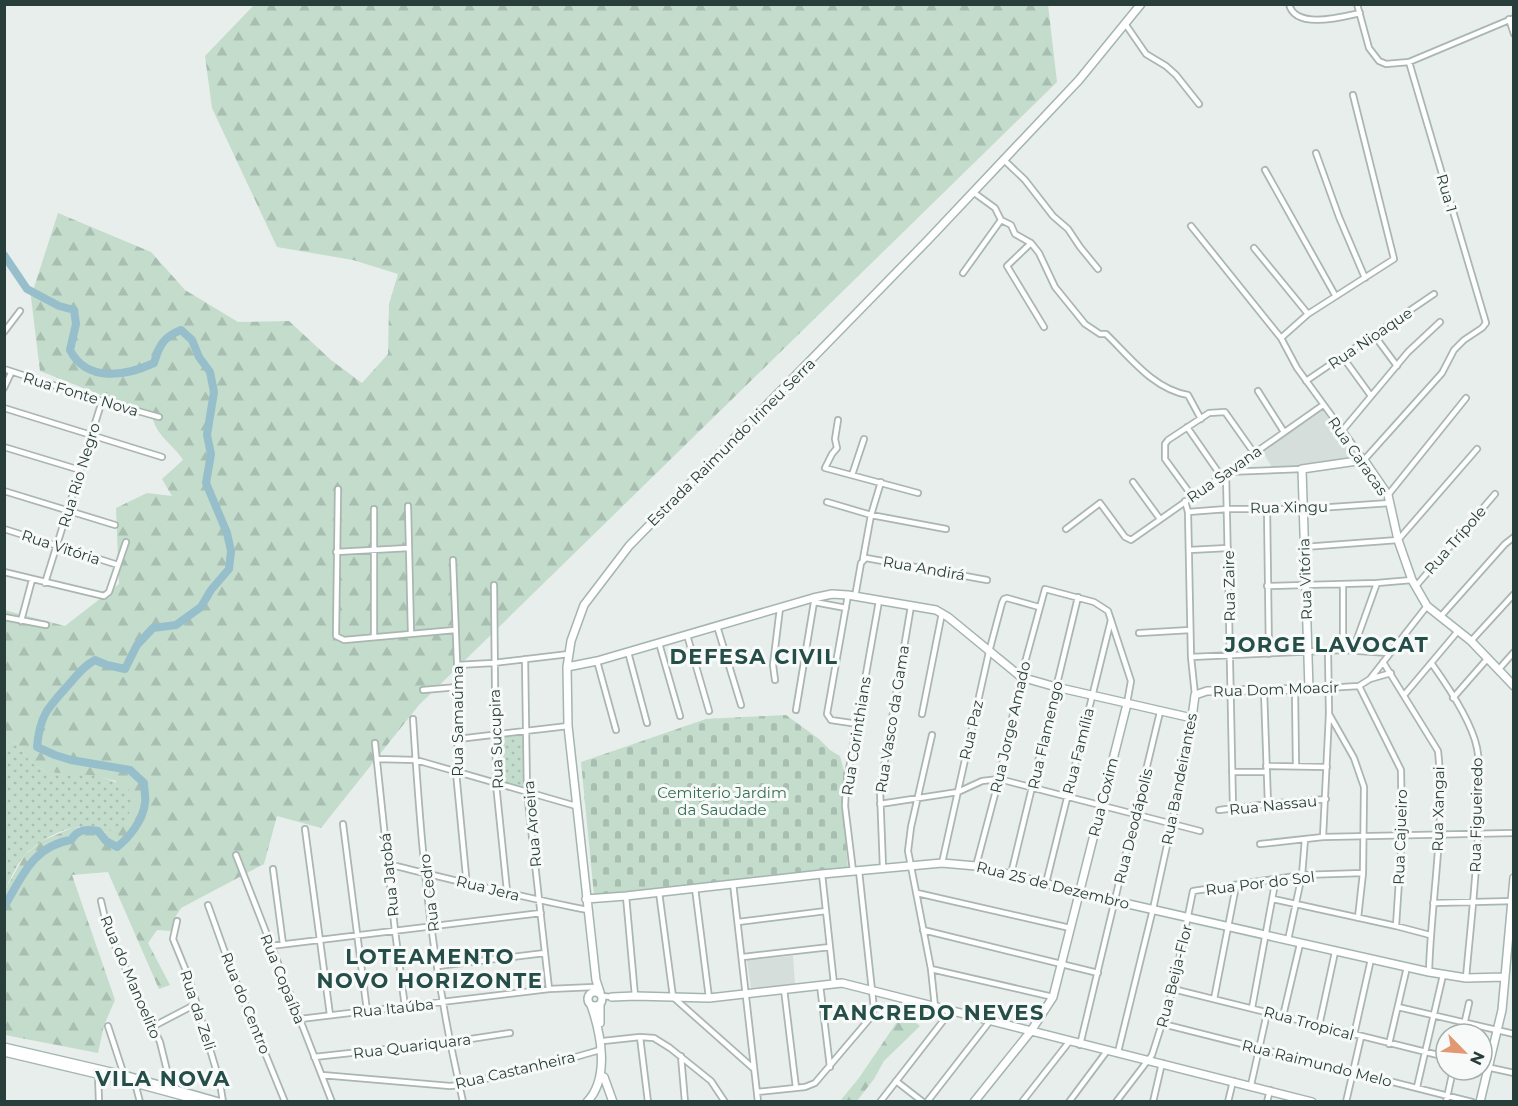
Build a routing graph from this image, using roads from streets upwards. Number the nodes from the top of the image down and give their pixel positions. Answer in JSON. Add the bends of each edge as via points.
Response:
{"nodes":[{"id":1,"x":1141,"y":4,"type":"edge"},
{"id":2,"x":1289,"y":4,"type":"edge"},
{"id":3,"x":1358,"y":4,"type":"edge"},
{"id":4,"x":1360,"y":13,"type":"junction"},
{"id":5,"x":1511,"y":19,"type":"edge"},
{"id":6,"x":1125,"y":25,"type":"junction"},
{"id":7,"x":1514,"y":34,"type":"edge"},
{"id":8,"x":1409,"y":62,"type":"junction"},
{"id":9,"x":1353,"y":95,"type":"dead end"},
{"id":10,"x":1199,"y":104,"type":"dead end"},
{"id":11,"x":1316,"y":153,"type":"dead end"},
{"id":12,"x":1003,"y":159,"type":"junction"},
{"id":13,"x":1265,"y":170,"type":"dead end"},
{"id":14,"x":973,"y":192,"type":"junction"},
{"id":15,"x":1001,"y":219,"type":"junction"},
{"id":16,"x":1191,"y":226,"type":"dead end"},
{"id":17,"x":1031,"y":243,"type":"junction"},
{"id":18,"x":1254,"y":248,"type":"dead end"},
{"id":19,"x":1098,"y":268,"type":"dead end"},
{"id":20,"x":963,"y":273,"type":"dead end"},
{"id":21,"x":1365,"y":278,"type":"junction"},
{"id":22,"x":1434,"y":294,"type":"dead end"},
{"id":23,"x":1335,"y":295,"type":"junction"},
{"id":24,"x":20,"y":311,"type":"dead end"},
{"id":25,"x":1308,"y":314,"type":"junction"},
{"id":26,"x":1440,"y":322,"type":"dead end"},
{"id":27,"x":1044,"y":327,"type":"dead end"},
{"id":28,"x":4,"y":332,"type":"edge"},
{"id":29,"x":1374,"y":335,"type":"junction"},
{"id":30,"x":1281,"y":338,"type":"junction"},
{"id":31,"x":1342,"y":356,"type":"junction"},
{"id":32,"x":1397,"y":366,"type":"junction"},
{"id":33,"x":4,"y":369,"type":"edge"},
{"id":34,"x":11,"y":372,"type":"junction"},
{"id":35,"x":1306,"y":381,"type":"junction"},
{"id":36,"x":4,"y":388,"type":"edge"},
{"id":37,"x":1258,"y":391,"type":"dead end"},
{"id":38,"x":1371,"y":396,"type":"junction"},
{"id":39,"x":1466,"y":398,"type":"dead end"},
{"id":40,"x":102,"y":401,"type":"junction"},
{"id":41,"x":1323,"y":405,"type":"junction"},
{"id":42,"x":4,"y":408,"type":"edge"},
{"id":43,"x":159,"y":417,"type":"dead end"},
{"id":44,"x":1201,"y":418,"type":"junction"},
{"id":45,"x":838,"y":420,"type":"dead end"},
{"id":46,"x":1187,"y":428,"type":"junction"},
{"id":47,"x":1342,"y":431,"type":"junction"},
{"id":48,"x":1284,"y":432,"type":"junction"},
{"id":49,"x":92,"y":435,"type":"junction"},
{"id":50,"x":864,"y":439,"type":"dead end"},
{"id":51,"x":4,"y":447,"type":"edge"},
{"id":52,"x":1477,"y":449,"type":"dead end"},
{"id":53,"x":1254,"y":453,"type":"junction"},
{"id":54,"x":162,"y":457,"type":"dead end"},
{"id":55,"x":1364,"y":460,"type":"junction"},
{"id":56,"x":1302,"y":469,"type":"junction"},
{"id":57,"x":80,"y":470,"type":"junction"},
{"id":58,"x":1224,"y":474,"type":"junction"},
{"id":59,"x":852,"y":475,"type":"junction"},
{"id":60,"x":881,"y":482,"type":"junction"},
{"id":61,"x":1133,"y":482,"type":"dead end"},
{"id":62,"x":338,"y":489,"type":"dead end"},
{"id":63,"x":4,"y":491,"type":"edge"},
{"id":64,"x":918,"y":493,"type":"dead end"},
{"id":65,"x":1495,"y":494,"type":"dead end"},
{"id":66,"x":1192,"y":496,"type":"junction"},
{"id":67,"x":1389,"y":499,"type":"junction"},
{"id":68,"x":1185,"y":501,"type":"junction"},
{"id":69,"x":827,"y":502,"type":"dead end"},
{"id":70,"x":408,"y":506,"type":"dead end"},
{"id":71,"x":1267,"y":508,"type":"junction"},
{"id":72,"x":1303,"y":508,"type":"junction"},
{"id":73,"x":374,"y":509,"type":"dead end"},
{"id":74,"x":1227,"y":509,"type":"junction"},
{"id":75,"x":68,"y":511,"type":"junction"},
{"id":76,"x":1188,"y":512,"type":"junction"},
{"id":77,"x":871,"y":515,"type":"junction"},
{"id":78,"x":1160,"y":519,"type":"junction"},
{"id":79,"x":115,"y":525,"type":"dead end"},
{"id":80,"x":4,"y":529,"type":"edge"},
{"id":81,"x":946,"y":529,"type":"dead end"},
{"id":82,"x":1066,"y":529,"type":"dead end"},
{"id":83,"x":1514,"y":537,"type":"edge"},
{"id":84,"x":1398,"y":540,"type":"junction"},
{"id":85,"x":126,"y":542,"type":"dead end"},
{"id":86,"x":58,"y":545,"type":"junction"},
{"id":87,"x":1304,"y":547,"type":"junction"},
{"id":88,"x":409,"y":548,"type":"junction"},
{"id":89,"x":1228,"y":548,"type":"junction"},
{"id":90,"x":374,"y":549,"type":"junction"},
{"id":91,"x":1189,"y":550,"type":"junction"},
{"id":92,"x":336,"y":552,"type":"junction"},
{"id":93,"x":863,"y":559,"type":"junction"},
{"id":94,"x":453,"y":560,"type":"dead end"},
{"id":95,"x":118,"y":565,"type":"junction"},
{"id":96,"x":4,"y":572,"type":"edge"},
{"id":97,"x":32,"y":580,"type":"junction"},
{"id":98,"x":987,"y":580,"type":"dead end"},
{"id":99,"x":45,"y":583,"type":"junction"},
{"id":100,"x":1377,"y":583,"type":"junction"},
{"id":101,"x":1414,"y":583,"type":"junction"},
{"id":102,"x":1343,"y":584,"type":"junction"},
{"id":103,"x":494,"y":585,"type":"dead end"},
{"id":104,"x":1305,"y":585,"type":"junction"},
{"id":105,"x":1267,"y":586,"type":"junction"},
{"id":106,"x":1514,"y":594,"type":"edge"},
{"id":107,"x":852,"y":596,"type":"junction"},
{"id":108,"x":1078,"y":597,"type":"junction"},
{"id":109,"x":814,"y":600,"type":"junction"},
{"id":110,"x":879,"y":601,"type":"junction"},
{"id":111,"x":911,"y":606,"type":"junction"},
{"id":112,"x":1427,"y":606,"type":"junction"},
{"id":113,"x":1039,"y":607,"type":"junction"},
{"id":114,"x":780,"y":608,"type":"junction"},
{"id":115,"x":846,"y":608,"type":"junction"},
{"id":116,"x":942,"y":613,"type":"junction"},
{"id":117,"x":1441,"y":616,"type":"junction"},
{"id":118,"x":4,"y":617,"type":"edge"},
{"id":119,"x":1111,"y":619,"type":"junction"},
{"id":120,"x":21,"y":621,"type":"junction"},
{"id":121,"x":46,"y":625,"type":"dead end"},
{"id":122,"x":717,"y":626,"type":"junction"},
{"id":123,"x":456,"y":630,"type":"junction"},
{"id":124,"x":1190,"y":630,"type":"junction"},
{"id":125,"x":1458,"y":631,"type":"junction"},
{"id":126,"x":411,"y":633,"type":"junction"},
{"id":127,"x":1139,"y":633,"type":"dead end"},
{"id":128,"x":687,"y":635,"type":"junction"},
{"id":129,"x":374,"y":637,"type":"junction"},
{"id":130,"x":1471,"y":641,"type":"junction"},
{"id":131,"x":659,"y":643,"type":"junction"},
{"id":132,"x":1343,"y":650,"type":"junction"},
{"id":133,"x":1353,"y":650,"type":"junction"},
{"id":134,"x":1328,"y":651,"type":"junction"},
{"id":135,"x":627,"y":652,"type":"junction"},
{"id":136,"x":989,"y":652,"type":"junction"},
{"id":137,"x":1308,"y":652,"type":"junction"},
{"id":138,"x":1389,"y":652,"type":"junction"},
{"id":139,"x":1514,"y":652,"type":"edge"},
{"id":140,"x":569,"y":654,"type":"junction"},
{"id":141,"x":1269,"y":654,"type":"junction"},
{"id":142,"x":1230,"y":655,"type":"junction"},
{"id":143,"x":1191,"y":657,"type":"junction"},
{"id":144,"x":1488,"y":658,"type":"junction"},
{"id":145,"x":525,"y":659,"type":"junction"},
{"id":146,"x":597,"y":661,"type":"junction"},
{"id":147,"x":1383,"y":662,"type":"junction"},
{"id":148,"x":493,"y":663,"type":"junction"},
{"id":149,"x":1432,"y":663,"type":"junction"},
{"id":150,"x":457,"y":665,"type":"junction"},
{"id":151,"x":567,"y":667,"type":"junction"},
{"id":152,"x":1499,"y":669,"type":"junction"},
{"id":153,"x":1391,"y":673,"type":"junction"},
{"id":154,"x":1021,"y":677,"type":"junction"},
{"id":155,"x":1370,"y":679,"type":"junction"},
{"id":156,"x":775,"y":680,"type":"dead end"},
{"id":157,"x":1359,"y":686,"type":"junction"},
{"id":158,"x":1514,"y":686,"type":"edge"},
{"id":159,"x":458,"y":687,"type":"junction"},
{"id":160,"x":1056,"y":687,"type":"junction"},
{"id":161,"x":1328,"y":687,"type":"junction"},
{"id":162,"x":1309,"y":689,"type":"junction"},
{"id":163,"x":423,"y":690,"type":"dead end"},
{"id":164,"x":1231,"y":691,"type":"junction"},
{"id":165,"x":1264,"y":691,"type":"junction"},
{"id":166,"x":1295,"y":691,"type":"junction"},
{"id":167,"x":1405,"y":694,"type":"junction"},
{"id":168,"x":1091,"y":695,"type":"junction"},
{"id":169,"x":1195,"y":695,"type":"junction"},
{"id":170,"x":1453,"y":698,"type":"junction"},
{"id":171,"x":1127,"y":704,"type":"junction"},
{"id":172,"x":741,"y":705,"type":"dead end"},
{"id":173,"x":796,"y":710,"type":"dead end"},
{"id":174,"x":709,"y":711,"type":"dead end"},
{"id":175,"x":1160,"y":712,"type":"junction"},
{"id":176,"x":922,"y":714,"type":"dead end"},
{"id":177,"x":1329,"y":714,"type":"junction"},
{"id":178,"x":680,"y":716,"type":"dead end"},
{"id":179,"x":1192,"y":718,"type":"junction"},
{"id":180,"x":413,"y":719,"type":"dead end"},
{"id":181,"x":646,"y":723,"type":"dead end"},
{"id":182,"x":858,"y":724,"type":"junction"},
{"id":183,"x":568,"y":726,"type":"junction"},
{"id":184,"x":527,"y":730,"type":"junction"},
{"id":185,"x":616,"y":730,"type":"dead end"},
{"id":186,"x":496,"y":734,"type":"junction"},
{"id":187,"x":932,"y":735,"type":"dead end"},
{"id":188,"x":458,"y":739,"type":"junction"},
{"id":189,"x":375,"y":743,"type":"dead end"},
{"id":190,"x":377,"y":759,"type":"junction"},
{"id":191,"x":416,"y":760,"type":"junction"},
{"id":192,"x":1296,"y":766,"type":"junction"},
{"id":193,"x":1328,"y":767,"type":"junction"},
{"id":194,"x":1266,"y":769,"type":"junction"},
{"id":195,"x":456,"y":772,"type":"junction"},
{"id":196,"x":1232,"y":772,"type":"junction"},
{"id":197,"x":999,"y":780,"type":"junction"},
{"id":198,"x":496,"y":784,"type":"junction"},
{"id":199,"x":1033,"y":787,"type":"junction"},
{"id":200,"x":527,"y":792,"type":"junction"},
{"id":201,"x":957,"y":792,"type":"junction"},
{"id":202,"x":1066,"y":796,"type":"junction"},
{"id":203,"x":919,"y":797,"type":"junction"},
{"id":204,"x":1326,"y":799,"type":"junction"},
{"id":205,"x":880,"y":804,"type":"junction"},
{"id":206,"x":1268,"y":804,"type":"junction"},
{"id":207,"x":576,"y":806,"type":"junction"},
{"id":208,"x":1101,"y":806,"type":"junction"},
{"id":209,"x":1233,"y":808,"type":"junction"},
{"id":210,"x":1219,"y":810,"type":"dead end"},
{"id":211,"x":1136,"y":814,"type":"junction"},
{"id":212,"x":1170,"y":823,"type":"junction"},
{"id":213,"x":343,"y":824,"type":"dead end"},
{"id":214,"x":305,"y":830,"type":"dead end"},
{"id":215,"x":1200,"y":831,"type":"dead end"},
{"id":216,"x":1514,"y":832,"type":"edge"},
{"id":217,"x":1402,"y":835,"type":"junction"},
{"id":218,"x":1478,"y":835,"type":"junction"},
{"id":219,"x":1439,"y":836,"type":"junction"},
{"id":220,"x":1323,"y":837,"type":"junction"},
{"id":221,"x":1364,"y":837,"type":"junction"},
{"id":222,"x":1305,"y":839,"type":"junction"},
{"id":223,"x":1260,"y":844,"type":"dead end"},
{"id":224,"x":236,"y":855,"type":"dead end"},
{"id":225,"x":942,"y":863,"type":"junction"},
{"id":226,"x":387,"y":864,"type":"junction"},
{"id":227,"x":976,"y":866,"type":"junction"},
{"id":228,"x":910,"y":867,"type":"junction"},
{"id":229,"x":883,"y":868,"type":"junction"},
{"id":230,"x":273,"y":869,"type":"dead end"},
{"id":231,"x":856,"y":871,"type":"junction"},
{"id":232,"x":426,"y":873,"type":"junction"},
{"id":233,"x":1363,"y":873,"type":"junction"},
{"id":234,"x":822,"y":874,"type":"junction"},
{"id":235,"x":1011,"y":874,"type":"junction"},
{"id":236,"x":1302,"y":875,"type":"junction"},
{"id":237,"x":1276,"y":878,"type":"junction"},
{"id":238,"x":1514,"y":878,"type":"edge"},
{"id":239,"x":464,"y":882,"type":"junction"},
{"id":240,"x":733,"y":883,"type":"junction"},
{"id":241,"x":1046,"y":883,"type":"junction"},
{"id":242,"x":1236,"y":886,"type":"junction"},
{"id":243,"x":695,"y":888,"type":"junction"},
{"id":244,"x":507,"y":891,"type":"junction"},
{"id":245,"x":1079,"y":891,"type":"junction"},
{"id":246,"x":1193,"y":891,"type":"joint"},
{"id":247,"x":659,"y":892,"type":"junction"},
{"id":248,"x":917,"y":893,"type":"junction"},
{"id":249,"x":626,"y":896,"type":"junction"},
{"id":250,"x":586,"y":899,"type":"junction"},
{"id":251,"x":1273,"y":899,"type":"junction"},
{"id":252,"x":101,"y":901,"type":"dead end"},
{"id":253,"x":540,"y":901,"type":"junction"},
{"id":254,"x":1115,"y":901,"type":"junction"},
{"id":255,"x":1512,"y":901,"type":"edge"},
{"id":256,"x":1295,"y":903,"type":"junction"},
{"id":257,"x":1434,"y":903,"type":"junction"},
{"id":258,"x":1472,"y":903,"type":"junction"},
{"id":259,"x":208,"y":904,"type":"dead end"},
{"id":260,"x":1153,"y":909,"type":"junction"},
{"id":261,"x":588,"y":910,"type":"junction"},
{"id":262,"x":826,"y":911,"type":"junction"},
{"id":263,"x":541,"y":913,"type":"junction"},
{"id":264,"x":1189,"y":917,"type":"junction"},
{"id":265,"x":1358,"y":918,"type":"junction"},
{"id":266,"x":177,"y":921,"type":"dead end"},
{"id":267,"x":738,"y":922,"type":"junction"},
{"id":268,"x":432,"y":926,"type":"junction"},
{"id":269,"x":1396,"y":926,"type":"junction"},
{"id":270,"x":1229,"y":927,"type":"junction"},
{"id":271,"x":1070,"y":928,"type":"junction"},
{"id":272,"x":924,"y":930,"type":"junction"},
{"id":273,"x":395,"y":931,"type":"junction"},
{"id":274,"x":357,"y":935,"type":"junction"},
{"id":275,"x":1430,"y":935,"type":"junction"},
{"id":276,"x":1267,"y":936,"type":"junction"},
{"id":277,"x":320,"y":940,"type":"junction"},
{"id":278,"x":1288,"y":940,"type":"junction"},
{"id":279,"x":283,"y":944,"type":"junction"},
{"id":280,"x":1300,"y":944,"type":"junction"},
{"id":281,"x":270,"y":946,"type":"junction"},
{"id":282,"x":830,"y":948,"type":"junction"},
{"id":283,"x":1335,"y":952,"type":"junction"},
{"id":284,"x":545,"y":953,"type":"junction"},
{"id":285,"x":742,"y":957,"type":"junction"},
{"id":286,"x":1371,"y":959,"type":"junction"},
{"id":287,"x":1062,"y":963,"type":"junction"},
{"id":288,"x":438,"y":966,"type":"junction"},
{"id":289,"x":1407,"y":967,"type":"junction"},
{"id":290,"x":931,"y":969,"type":"junction"},
{"id":291,"x":1429,"y":972,"type":"junction"},
{"id":292,"x":1098,"y":973,"type":"junction"},
{"id":293,"x":1443,"y":975,"type":"junction"},
{"id":294,"x":1514,"y":975,"type":"edge"},
{"id":295,"x":1505,"y":977,"type":"junction"},
{"id":296,"x":1466,"y":978,"type":"junction"},
{"id":297,"x":834,"y":984,"type":"junction"},
{"id":298,"x":820,"y":986,"type":"junction"},
{"id":299,"x":549,"y":989,"type":"junction"},
{"id":300,"x":784,"y":989,"type":"junction"},
{"id":301,"x":1173,"y":989,"type":"junction"},
{"id":302,"x":873,"y":991,"type":"junction"},
{"id":303,"x":747,"y":994,"type":"junction"},
{"id":304,"x":597,"y":995,"type":"junction"},
{"id":305,"x":635,"y":996,"type":"junction"},
{"id":306,"x":612,"y":997,"type":"joint"},
{"id":307,"x":673,"y":997,"type":"junction"},
{"id":308,"x":1053,"y":997,"type":"junction"},
{"id":309,"x":709,"y":998,"type":"junction"},
{"id":310,"x":1214,"y":999,"type":"junction"},
{"id":311,"x":442,"y":1002,"type":"junction"},
{"id":312,"x":1468,"y":1003,"type":"dead end"},
{"id":313,"x":196,"y":1004,"type":"junction"},
{"id":314,"x":405,"y":1007,"type":"junction"},
{"id":315,"x":935,"y":1007,"type":"junction"},
{"id":316,"x":1398,"y":1007,"type":"junction"},
{"id":317,"x":1252,"y":1008,"type":"junction"},
{"id":318,"x":367,"y":1011,"type":"junction"},
{"id":319,"x":950,"y":1012,"type":"junction"},
{"id":320,"x":1268,"y":1012,"type":"junction"},
{"id":321,"x":1434,"y":1014,"type":"junction"},
{"id":322,"x":330,"y":1015,"type":"junction"},
{"id":323,"x":1283,"y":1016,"type":"junction"},
{"id":324,"x":300,"y":1019,"type":"junction"},
{"id":325,"x":990,"y":1021,"type":"junction"},
{"id":326,"x":1462,"y":1022,"type":"edge"},
{"id":327,"x":1465,"y":1022,"type":"edge"},
{"id":328,"x":1163,"y":1024,"type":"junction"},
{"id":329,"x":108,"y":1026,"type":"dead end"},
{"id":330,"x":1319,"y":1026,"type":"junction"},
{"id":331,"x":152,"y":1027,"type":"junction"},
{"id":332,"x":1494,"y":1029,"type":"edge"},
{"id":333,"x":1497,"y":1030,"type":"junction"},
{"id":334,"x":1030,"y":1031,"type":"junction"},
{"id":335,"x":510,"y":1034,"type":"dead end"},
{"id":336,"x":1514,"y":1034,"type":"edge"},
{"id":337,"x":1354,"y":1035,"type":"junction"},
{"id":338,"x":640,"y":1037,"type":"junction"},
{"id":339,"x":1361,"y":1037,"type":"junction"},
{"id":340,"x":1494,"y":1039,"type":"edge"},
{"id":341,"x":603,"y":1041,"type":"junction"},
{"id":342,"x":451,"y":1042,"type":"junction"},
{"id":343,"x":1069,"y":1042,"type":"junction"},
{"id":344,"x":1389,"y":1044,"type":"junction"},
{"id":345,"x":1080,"y":1045,"type":"junction"},
{"id":346,"x":4,"y":1047,"type":"edge"},
{"id":347,"x":1260,"y":1048,"type":"junction"},
{"id":348,"x":600,"y":1050,"type":"junction"},
{"id":349,"x":1107,"y":1051,"type":"junction"},
{"id":350,"x":4,"y":1052,"type":"edge"},
{"id":351,"x":1118,"y":1052,"type":"junction"},
{"id":352,"x":1425,"y":1052,"type":"junction"},
{"id":353,"x":1434,"y":1054,"type":"edge"},
{"id":354,"x":681,"y":1056,"type":"junction"},
{"id":355,"x":314,"y":1057,"type":"junction"},
{"id":356,"x":1149,"y":1060,"type":"junction"},
{"id":357,"x":1162,"y":1063,"type":"junction"},
{"id":358,"x":830,"y":1067,"type":"junction"},
{"id":359,"x":1494,"y":1068,"type":"edge"},
{"id":360,"x":754,"y":1069,"type":"junction"},
{"id":361,"x":1353,"y":1072,"type":"junction"},
{"id":362,"x":1514,"y":1073,"type":"edge"},
{"id":363,"x":98,"y":1074,"type":"junction"},
{"id":364,"x":124,"y":1075,"type":"junction"},
{"id":365,"x":322,"y":1075,"type":"junction"},
{"id":366,"x":604,"y":1077,"type":"junction"},
{"id":367,"x":896,"y":1081,"type":"junction"},
{"id":368,"x":1233,"y":1081,"type":"junction"},
{"id":369,"x":1450,"y":1082,"type":"edge"},
{"id":370,"x":1483,"y":1082,"type":"edge"},
{"id":371,"x":135,"y":1083,"type":"junction"},
{"id":372,"x":459,"y":1085,"type":"junction"},
{"id":373,"x":1251,"y":1085,"type":"junction"},
{"id":374,"x":171,"y":1087,"type":"junction"},
{"id":375,"x":796,"y":1088,"type":"junction"},
{"id":376,"x":1417,"y":1088,"type":"junction"},
{"id":377,"x":1270,"y":1090,"type":"junction"},
{"id":378,"x":757,"y":1092,"type":"junction"},
{"id":379,"x":1447,"y":1095,"type":"junction"},
{"id":380,"x":1303,"y":1100,"type":"edge"},
{"id":381,"x":99,"y":1101,"type":"edge"},
{"id":382,"x":140,"y":1101,"type":"edge"},
{"id":383,"x":201,"y":1101,"type":"edge"},
{"id":384,"x":221,"y":1101,"type":"edge"},
{"id":385,"x":285,"y":1101,"type":"edge"},
{"id":386,"x":332,"y":1101,"type":"edge"},
{"id":387,"x":463,"y":1101,"type":"edge"},
{"id":388,"x":586,"y":1101,"type":"edge"},
{"id":389,"x":593,"y":1101,"type":"edge"},
{"id":390,"x":613,"y":1101,"type":"edge"},
{"id":391,"x":648,"y":1101,"type":"edge"},
{"id":392,"x":685,"y":1101,"type":"edge"},
{"id":393,"x":725,"y":1101,"type":"edge"},
{"id":394,"x":758,"y":1101,"type":"edge"},
{"id":395,"x":880,"y":1101,"type":"edge"},
{"id":396,"x":925,"y":1101,"type":"edge"},
{"id":397,"x":974,"y":1101,"type":"edge"},
{"id":398,"x":1022,"y":1101,"type":"edge"},
{"id":399,"x":1069,"y":1101,"type":"edge"},
{"id":400,"x":1116,"y":1101,"type":"edge"},
{"id":401,"x":1154,"y":1101,"type":"edge"},
{"id":402,"x":1228,"y":1101,"type":"edge"},
{"id":403,"x":1267,"y":1101,"type":"edge"},
{"id":404,"x":1312,"y":1101,"type":"edge"},
{"id":405,"x":1346,"y":1101,"type":"edge"},
{"id":406,"x":1446,"y":1101,"type":"edge"},
{"id":407,"x":1472,"y":1101,"type":"edge"},
{"id":408,"x":1480,"y":1101,"type":"edge"}],
"edges":[{"from":1,"to":6,"type":"street","name":"Estrada Raimundo Irineu Serra"},
{"from":2,"to":4,"type":"street","via":[[1291,13],[1315,20]]},
{"from":3,"to":4,"type":"street"},
{"from":4,"to":8,"type":"street","via":[[1369,48],[1379,61]]},
{"from":5,"to":7,"type":"street"},
{"from":5,"to":8,"type":"street"},
{"from":6,"to":10,"type":"street","via":[[1146,54],[1176,75]]},
{"from":6,"to":12,"type":"street","name":"Estrada Raimundo Irineu Serra","via":[[1079,80]]},
{"from":8,"to":55,"type":"street","name":"Rua 1","via":[[1486,323],[1454,350],[1442,373]]},
{"from":9,"to":21,"type":"street","via":[[1394,259]]},
{"from":11,"to":21,"type":"street"},
{"from":12,"to":14,"type":"street","name":"Estrada Raimundo Irineu Serra"},
{"from":12,"to":19,"type":"street","via":[[1068,229]]},
{"from":13,"to":23,"type":"street"},
{"from":14,"to":15,"type":"street","via":[[996,208]]},
{"from":14,"to":140,"type":"street","name":"Estrada Raimundo Irineu Serra","via":[[629,546],[584,605]]},
{"from":15,"to":17,"type":"street"},
{"from":15,"to":20,"type":"street"},
{"from":16,"to":30,"type":"street","name":"Rua Caracas"},
{"from":17,"to":27,"type":"street","via":[[1006,266]]},
{"from":17,"to":44,"type":"street","via":[[1055,287],[1085,324],[1106,334],[1140,369],[1177,393],[1188,395]]},
{"from":18,"to":25,"type":"street"},
{"from":21,"to":23,"type":"street"},
{"from":22,"to":29,"type":"street","name":"Rua Nioaque"},
{"from":23,"to":25,"type":"street"},
{"from":24,"to":28,"type":"street"},
{"from":25,"to":30,"type":"street"},
{"from":26,"to":32,"type":"street"},
{"from":29,"to":31,"type":"street","name":"Rua Nioaque"},
{"from":29,"to":32,"type":"street"},
{"from":30,"to":35,"type":"street","name":"Rua Caracas"},
{"from":31,"to":35,"type":"street","name":"Rua Nioaque"},
{"from":31,"to":38,"type":"street"},
{"from":32,"to":38,"type":"street"},
{"from":33,"to":34,"type":"street","name":"Rua Fonte Nova"},
{"from":34,"to":36,"type":"street"},
{"from":34,"to":40,"type":"street","name":"Rua Fonte Nova"},
{"from":35,"to":41,"type":"street","name":"Rua Caracas"},
{"from":37,"to":48,"type":"street"},
{"from":38,"to":47,"type":"street"},
{"from":39,"to":67,"type":"street"},
{"from":40,"to":43,"type":"street","name":"Rua Fonte Nova"},
{"from":40,"to":49,"type":"street","name":"Rua Rio Negro"},
{"from":41,"to":47,"type":"street","name":"Rua Caracas"},
{"from":41,"to":48,"type":"street","name":"Rua Savana"},
{"from":42,"to":49,"type":"street"},
{"from":44,"to":46,"type":"street"},
{"from":44,"to":53,"type":"street","via":[[1225,412]]},
{"from":45,"to":59,"type":"street","via":[[837,448],[825,468]]},
{"from":46,"to":58,"type":"street"},
{"from":46,"to":66,"type":"street","via":[[1166,442],[1164,448],[1166,461]]},
{"from":47,"to":55,"type":"street","name":"Rua Caracas"},
{"from":48,"to":53,"type":"street","name":"Rua Savana"},
{"from":49,"to":54,"type":"street"},
{"from":49,"to":57,"type":"street","name":"Rua Rio Negro"},
{"from":50,"to":59,"type":"street"},
{"from":51,"to":57,"type":"street"},
{"from":52,"to":84,"type":"street"},
{"from":53,"to":58,"type":"street","name":"Rua Savana"},
{"from":55,"to":56,"type":"street"},
{"from":55,"to":67,"type":"street","name":"Rua Caracas"},
{"from":56,"to":58,"type":"street"},
{"from":56,"to":72,"type":"street","name":"Rua Vitória"},
{"from":57,"to":75,"type":"street","name":"Rua Rio Negro"},
{"from":58,"to":66,"type":"street","name":"Rua Savana"},
{"from":58,"to":74,"type":"street","name":"Rua Zaire"},
{"from":59,"to":60,"type":"street"},
{"from":60,"to":64,"type":"street"},
{"from":60,"to":77,"type":"street"},
{"from":61,"to":78,"type":"street"},
{"from":62,"to":92,"type":"street"},
{"from":63,"to":75,"type":"street"},
{"from":65,"to":101,"type":"street","name":"Rua Trípole"},
{"from":66,"to":68,"type":"street","name":"Rua Savana"},
{"from":67,"to":72,"type":"street","name":"Rua Xingu"},
{"from":67,"to":84,"type":"street","name":"Rua Caracas"},
{"from":68,"to":76,"type":"street","name":"Rua Bandeirantes"},
{"from":68,"to":78,"type":"street","name":"Rua Savana"},
{"from":69,"to":77,"type":"street"},
{"from":70,"to":88,"type":"street"},
{"from":71,"to":72,"type":"street","name":"Rua Xingu"},
{"from":71,"to":74,"type":"street","name":"Rua Xingu"},
{"from":71,"to":105,"type":"street"},
{"from":72,"to":87,"type":"street","name":"Rua Vitória"},
{"from":73,"to":90,"type":"street"},
{"from":74,"to":76,"type":"street","name":"Rua Xingu"},
{"from":74,"to":89,"type":"street","name":"Rua Zaire"},
{"from":75,"to":79,"type":"street"},
{"from":75,"to":86,"type":"street","name":"Rua Rio Negro"},
{"from":76,"to":91,"type":"street","name":"Rua Bandeirantes"},
{"from":77,"to":81,"type":"street"},
{"from":77,"to":93,"type":"street"},
{"from":78,"to":82,"type":"street","name":"Rua Savana","via":[[1131,540],[1100,503]]},
{"from":80,"to":86,"type":"street","name":"Rua Vitória"},
{"from":83,"to":117,"type":"street"},
{"from":84,"to":87,"type":"street"},
{"from":84,"to":101,"type":"street","name":"Rua Caracas"},
{"from":85,"to":95,"type":"street"},
{"from":86,"to":95,"type":"street","name":"Rua Vitória"},
{"from":86,"to":99,"type":"street","name":"Rua Rio Negro"},
{"from":87,"to":104,"type":"street","name":"Rua Vitória"},
{"from":88,"to":90,"type":"street"},
{"from":88,"to":126,"type":"street"},
{"from":89,"to":91,"type":"street"},
{"from":89,"to":142,"type":"street","name":"Rua Zaire"},
{"from":90,"to":92,"type":"street"},
{"from":90,"to":129,"type":"street"},
{"from":91,"to":124,"type":"street","name":"Rua Bandeirantes"},
{"from":92,"to":129,"type":"street","via":[[336,636]]},
{"from":93,"to":98,"type":"street","name":"Rua Andirá"},
{"from":93,"to":107,"type":"street","name":"Rua Andirá"},
{"from":94,"to":123,"type":"street","name":"Rua Samaúma"},
{"from":95,"to":99,"type":"street","via":[[109,592],[100,596]]},
{"from":96,"to":97,"type":"street"},
{"from":97,"to":99,"type":"street"},
{"from":97,"to":120,"type":"street"},
{"from":100,"to":101,"type":"street","name":"Rua Trípole"},
{"from":100,"to":102,"type":"street","name":"Rua Trípole"},
{"from":100,"to":133,"type":"street"},
{"from":101,"to":112,"type":"street","name":"Rua Caracas"},
{"from":102,"to":104,"type":"street","name":"Rua Trípole"},
{"from":102,"to":132,"type":"street"},
{"from":103,"to":148,"type":"street","name":"Rua Sucupira"},
{"from":104,"to":105,"type":"street","name":"Rua Trípole"},
{"from":104,"to":137,"type":"street","name":"Rua Vitória"},
{"from":105,"to":141,"type":"street"},
{"from":106,"to":130,"type":"street"},
{"from":107,"to":109,"type":"street","via":[[832,594]]},
{"from":107,"to":110,"type":"street"},
{"from":107,"to":115,"type":"street","name":"Rua Andirá"},
{"from":108,"to":113,"type":"street","name":"Rua Jorge Amado","via":[[1045,589]]},
{"from":108,"to":119,"type":"street","via":[[1102,606]]},
{"from":108,"to":160,"type":"street","name":"Rua Flamengo"},
{"from":109,"to":114,"type":"street"},
{"from":109,"to":115,"type":"street"},
{"from":109,"to":173,"type":"street"},
{"from":110,"to":111,"type":"street"},
{"from":110,"to":182,"type":"street","name":"Rua Corinthians"},
{"from":111,"to":116,"type":"street"},
{"from":111,"to":205,"type":"street","name":"Rua Vasco da Gama"},
{"from":112,"to":117,"type":"street","name":"Rua Caracas"},
{"from":112,"to":138,"type":"street"},
{"from":113,"to":136,"type":"street","name":"Rua Paz","via":[[1004,599]]},
{"from":113,"to":154,"type":"street","name":"Rua Jorge Amado"},
{"from":114,"to":122,"type":"street"},
{"from":114,"to":156,"type":"street","via":[[773,665]]},
{"from":115,"to":182,"type":"street","name":"Rua Andirá","via":[[827,714],[828,718]]},
{"from":116,"to":136,"type":"street"},
{"from":116,"to":176,"type":"street"},
{"from":117,"to":125,"type":"street","name":"Rua Caracas"},
{"from":118,"to":120,"type":"street"},
{"from":119,"to":168,"type":"street","name":"Rua Família"},
{"from":119,"to":171,"type":"street","via":[[1131,681]]},
{"from":120,"to":121,"type":"street"},
{"from":122,"to":128,"type":"street"},
{"from":122,"to":172,"type":"street"},
{"from":123,"to":126,"type":"street"},
{"from":123,"to":150,"type":"street","name":"Rua Samaúma"},
{"from":124,"to":127,"type":"street"},
{"from":124,"to":143,"type":"street","name":"Rua Bandeirantes"},
{"from":125,"to":130,"type":"street","name":"Rua Caracas"},
{"from":125,"to":149,"type":"street"},
{"from":126,"to":129,"type":"street"},
{"from":128,"to":131,"type":"street"},
{"from":128,"to":174,"type":"street"},
{"from":130,"to":144,"type":"street","name":"Rua Caracas"},
{"from":131,"to":135,"type":"street"},
{"from":131,"to":178,"type":"street"},
{"from":132,"to":133,"type":"street"},
{"from":132,"to":134,"type":"street"},
{"from":133,"to":138,"type":"street"},
{"from":134,"to":137,"type":"street"},
{"from":134,"to":161,"type":"street"},
{"from":135,"to":146,"type":"street"},
{"from":135,"to":181,"type":"street"},
{"from":136,"to":154,"type":"street"},
{"from":136,"to":201,"type":"street","name":"Rua Paz"},
{"from":137,"to":141,"type":"street"},
{"from":137,"to":162,"type":"street","name":"Rua Vitória"},
{"from":138,"to":147,"type":"street"},
{"from":139,"to":152,"type":"street"},
{"from":140,"to":145,"type":"street"},
{"from":140,"to":151,"type":"street","name":"Estrada Raimundo Irineu Serra"},
{"from":141,"to":142,"type":"street"},
{"from":142,"to":143,"type":"street"},
{"from":142,"to":164,"type":"street","name":"Rua Zaire"},
{"from":143,"to":169,"type":"street","name":"Rua Bandeirantes"},
{"from":144,"to":152,"type":"street","name":"Rua Caracas"},
{"from":144,"to":170,"type":"street"},
{"from":145,"to":148,"type":"street"},
{"from":145,"to":184,"type":"street","name":"Rua Aroeira"},
{"from":146,"to":151,"type":"street"},
{"from":146,"to":185,"type":"street"},
{"from":147,"to":153,"type":"street","name":"Rua Xangai"},
{"from":147,"to":155,"type":"street"},
{"from":148,"to":150,"type":"street"},
{"from":148,"to":186,"type":"street","name":"Rua Sucupira"},
{"from":149,"to":167,"type":"street"},
{"from":149,"to":170,"type":"street","name":"Rua Figueiredo"},
{"from":150,"to":159,"type":"street","name":"Rua Samaúma"},
{"from":151,"to":183,"type":"street","name":"Estrada Raimundo Irineu Serra"},
{"from":152,"to":158,"type":"street","name":"Rua Caracas"},
{"from":153,"to":155,"type":"street","name":"Rua Dom Moacir"},
{"from":153,"to":167,"type":"street","name":"Rua Xangai"},
{"from":154,"to":160,"type":"street"},
{"from":154,"to":197,"type":"street","name":"Rua Jorge Amado"},
{"from":155,"to":157,"type":"street","name":"Rua Dom Moacir"},
{"from":157,"to":161,"type":"street","name":"Rua Dom Moacir"},
{"from":157,"to":217,"type":"street","name":"Rua Cajueiro","via":[[1401,771]]},
{"from":159,"to":163,"type":"street"},
{"from":159,"to":188,"type":"street","name":"Rua Samaúma"},
{"from":160,"to":168,"type":"street"},
{"from":160,"to":199,"type":"street","name":"Rua Flamengo"},
{"from":161,"to":162,"type":"street","name":"Rua Dom Moacir"},
{"from":161,"to":177,"type":"street"},
{"from":162,"to":166,"type":"street","name":"Rua Dom Moacir"},
{"from":164,"to":165,"type":"street","name":"Rua Dom Moacir"},
{"from":164,"to":169,"type":"street","name":"Rua Dom Moacir"},
{"from":164,"to":196,"type":"street","name":"Rua Zaire"},
{"from":165,"to":166,"type":"street","name":"Rua Dom Moacir"},
{"from":165,"to":194,"type":"street"},
{"from":166,"to":192,"type":"street"},
{"from":167,"to":219,"type":"street","name":"Rua Xangai","via":[[1438,751]]},
{"from":168,"to":171,"type":"street"},
{"from":168,"to":202,"type":"street","name":"Rua Família"},
{"from":169,"to":179,"type":"street","name":"Rua Bandeirantes"},
{"from":170,"to":218,"type":"street","name":"Rua Figueiredo","via":[[1477,747]]},
{"from":171,"to":175,"type":"street"},
{"from":171,"to":208,"type":"street","name":"Rua Coxim"},
{"from":175,"to":179,"type":"street"},
{"from":175,"to":211,"type":"street","name":"Rua Deodápolis"},
{"from":177,"to":193,"type":"street"},
{"from":177,"to":221,"type":"street","via":[[1354,758],[1364,787]]},
{"from":179,"to":212,"type":"street","name":"Rua Bandeirantes"},
{"from":180,"to":191,"type":"street","name":"Rua Cedro"},
{"from":182,"to":231,"type":"street","name":"Rua Corinthians","via":[[846,797]]},
{"from":183,"to":184,"type":"street"},
{"from":183,"to":207,"type":"street","name":"Estrada Raimundo Irineu Serra"},
{"from":184,"to":186,"type":"street"},
{"from":184,"to":200,"type":"street","name":"Rua Aroeira"},
{"from":186,"to":188,"type":"street"},
{"from":186,"to":198,"type":"street","name":"Rua Sucupira"},
{"from":187,"to":203,"type":"street"},
{"from":188,"to":195,"type":"street","name":"Rua Samaúma"},
{"from":189,"to":190,"type":"street","name":"Rua Jatobá"},
{"from":190,"to":191,"type":"street"},
{"from":190,"to":226,"type":"street","name":"Rua Jatobá"},
{"from":191,"to":195,"type":"street"},
{"from":191,"to":232,"type":"street","name":"Rua Cedro"},
{"from":192,"to":193,"type":"street"},
{"from":192,"to":194,"type":"street"},
{"from":193,"to":204,"type":"street"},
{"from":194,"to":196,"type":"street"},
{"from":194,"to":206,"type":"street"},
{"from":195,"to":198,"type":"street"},
{"from":195,"to":239,"type":"street","name":"Rua Samaúma"},
{"from":196,"to":209,"type":"street","name":"Rua Zaire"},
{"from":197,"to":199,"type":"street"},
{"from":197,"to":201,"type":"street","via":[[982,781]]},
{"from":197,"to":227,"type":"street","name":"Rua Jorge Amado"},
{"from":198,"to":200,"type":"street"},
{"from":198,"to":244,"type":"street","name":"Rua Sucupira"},
{"from":199,"to":202,"type":"street"},
{"from":199,"to":235,"type":"street","name":"Rua Flamengo"},
{"from":200,"to":207,"type":"street"},
{"from":200,"to":253,"type":"street","name":"Rua Aroeira"},
{"from":201,"to":203,"type":"street"},
{"from":201,"to":225,"type":"street","name":"Rua Paz"},
{"from":202,"to":208,"type":"street"},
{"from":202,"to":241,"type":"street","name":"Rua Família"},
{"from":203,"to":205,"type":"street"},
{"from":203,"to":228,"type":"street","via":[[909,841]]},
{"from":204,"to":206,"type":"street","name":"Rua Nassau"},
{"from":204,"to":220,"type":"street"},
{"from":205,"to":229,"type":"street","name":"Rua Vasco da Gama"},
{"from":206,"to":209,"type":"street","name":"Rua Nassau"},
{"from":207,"to":250,"type":"street","name":"Estrada Raimundo Irineu Serra"},
{"from":208,"to":211,"type":"street"},
{"from":208,"to":245,"type":"street","name":"Rua Coxim"},
{"from":209,"to":210,"type":"street","name":"Rua Nassau"},
{"from":211,"to":212,"type":"street"},
{"from":211,"to":254,"type":"street","name":"Rua Deodápolis"},
{"from":212,"to":215,"type":"street"},
{"from":212,"to":260,"type":"street","name":"Rua Bandeirantes"},
{"from":213,"to":274,"type":"street"},
{"from":214,"to":277,"type":"street"},
{"from":216,"to":218,"type":"street"},
{"from":217,"to":219,"type":"street"},
{"from":217,"to":221,"type":"street"},
{"from":217,"to":269,"type":"street","name":"Rua Cajueiro"},
{"from":218,"to":219,"type":"street"},
{"from":218,"to":258,"type":"street","name":"Rua Figueiredo"},
{"from":219,"to":257,"type":"street","name":"Rua Xangai"},
{"from":220,"to":221,"type":"street"},
{"from":220,"to":222,"type":"street"},
{"from":221,"to":233,"type":"street"},
{"from":222,"to":223,"type":"street"},
{"from":222,"to":236,"type":"street"},
{"from":224,"to":281,"type":"street","name":"Rua Copaíba"},
{"from":225,"to":227,"type":"street","name":"Rua 25 de Dezembro"},
{"from":225,"to":228,"type":"street","name":"Rua 25 de Dezembro"},
{"from":226,"to":232,"type":"street","name":"Rua Jera"},
{"from":226,"to":273,"type":"street","name":"Rua Jatobá"},
{"from":227,"to":235,"type":"street","name":"Rua 25 de Dezembro"},
{"from":228,"to":229,"type":"street","name":"Rua 25 de Dezembro"},
{"from":228,"to":248,"type":"street"},
{"from":229,"to":231,"type":"street","name":"Rua 25 de Dezembro"},
{"from":230,"to":279,"type":"street"},
{"from":231,"to":234,"type":"street","name":"Rua 25 de Dezembro"},
{"from":231,"to":302,"type":"street","name":"Rua Corinthians"},
{"from":232,"to":239,"type":"street","name":"Rua Jera"},
{"from":232,"to":268,"type":"street","name":"Rua Cedro"},
{"from":233,"to":236,"type":"street","name":"Rua Por do Sol"},
{"from":233,"to":265,"type":"street"},
{"from":234,"to":240,"type":"street","name":"Rua 25 de Dezembro"},
{"from":234,"to":262,"type":"street"},
{"from":235,"to":241,"type":"street","name":"Rua 25 de Dezembro"},
{"from":236,"to":237,"type":"street","name":"Rua Por do Sol"},
{"from":236,"to":256,"type":"street"},
{"from":237,"to":242,"type":"street","name":"Rua Por do Sol"},
{"from":237,"to":251,"type":"street"},
{"from":238,"to":255,"type":"street"},
{"from":239,"to":244,"type":"street","name":"Rua Jera"},
{"from":240,"to":243,"type":"street","name":"Rua 25 de Dezembro"},
{"from":240,"to":267,"type":"street"},
{"from":241,"to":245,"type":"street","name":"Rua 25 de Dezembro"},
{"from":242,"to":246,"type":"street","name":"Rua Por do Sol"},
{"from":242,"to":270,"type":"street"},
{"from":243,"to":247,"type":"street","name":"Rua 25 de Dezembro"},
{"from":243,"to":309,"type":"street"},
{"from":244,"to":253,"type":"street","name":"Rua Jera"},
{"from":245,"to":254,"type":"street","name":"Rua 25 de Dezembro"},
{"from":245,"to":271,"type":"street","name":"Rua Coxim"},
{"from":246,"to":264,"type":"street","name":"Rua Beija-Flor"},
{"from":247,"to":249,"type":"street","name":"Rua 25 de Dezembro"},
{"from":247,"to":307,"type":"street"},
{"from":248,"to":271,"type":"street"},
{"from":248,"to":272,"type":"street"},
{"from":249,"to":250,"type":"street","name":"Rua 25 de Dezembro"},
{"from":249,"to":305,"type":"street"},
{"from":250,"to":261,"type":"street","name":"Estrada Raimundo Irineu Serra"},
{"from":251,"to":256,"type":"street"},
{"from":251,"to":276,"type":"street"},
{"from":252,"to":331,"type":"street","name":"Rua do Manoelito","via":[[108,931]]},
{"from":253,"to":261,"type":"street","name":"Rua Jera"},
{"from":253,"to":263,"type":"street","name":"Rua Aroeira"},
{"from":254,"to":260,"type":"street","name":"Rua 25 de Dezembro"},
{"from":254,"to":292,"type":"street","name":"Rua Deodápolis"},
{"from":255,"to":258,"type":"street"},
{"from":255,"to":295,"type":"street"},
{"from":256,"to":265,"type":"street"},
{"from":256,"to":278,"type":"street"},
{"from":257,"to":258,"type":"street"},
{"from":257,"to":275,"type":"street","name":"Rua Xangai"},
{"from":258,"to":296,"type":"street","name":"Rua Figueiredo"},
{"from":259,"to":385,"type":"street","name":"Rua do Centro"},
{"from":260,"to":264,"type":"street","name":"Rua 25 de Dezembro"},
{"from":260,"to":351,"type":"street","name":"Rua Bandeirantes"},
{"from":261,"to":304,"type":"street","name":"Estrada Raimundo Irineu Serra"},
{"from":262,"to":267,"type":"street"},
{"from":262,"to":282,"type":"street"},
{"from":263,"to":268,"type":"street"},
{"from":263,"to":284,"type":"street","name":"Rua Aroeira"},
{"from":264,"to":270,"type":"street","name":"Rua 25 de Dezembro"},
{"from":264,"to":301,"type":"street","name":"Rua Beija-Flor"},
{"from":265,"to":269,"type":"street"},
{"from":266,"to":313,"type":"street","name":"Rua da Zeli","via":[[173,939]]},
{"from":267,"to":285,"type":"street"},
{"from":268,"to":273,"type":"street"},
{"from":268,"to":288,"type":"street","name":"Rua Cedro"},
{"from":269,"to":275,"type":"street"},
{"from":270,"to":276,"type":"street","name":"Rua 25 de Dezembro"},
{"from":270,"to":310,"type":"street"},
{"from":271,"to":287,"type":"street","name":"Rua Coxim"},
{"from":272,"to":287,"type":"street"},
{"from":272,"to":290,"type":"street"},
{"from":273,"to":274,"type":"street"},
{"from":273,"to":314,"type":"street","name":"Rua Jatobá"},
{"from":274,"to":277,"type":"street"},
{"from":274,"to":318,"type":"street"},
{"from":275,"to":291,"type":"street","name":"Rua Xangai"},
{"from":276,"to":278,"type":"street","name":"Rua 25 de Dezembro"},
{"from":276,"to":317,"type":"street"},
{"from":277,"to":279,"type":"street"},
{"from":277,"to":322,"type":"street"},
{"from":278,"to":280,"type":"street","name":"Rua 25 de Dezembro"},
{"from":279,"to":281,"type":"street"},
{"from":280,"to":283,"type":"street","name":"Rua 25 de Dezembro"},
{"from":280,"to":323,"type":"street"},
{"from":281,"to":324,"type":"street","name":"Rua Copaíba"},
{"from":282,"to":285,"type":"street"},
{"from":282,"to":297,"type":"street"},
{"from":283,"to":286,"type":"street","name":"Rua 25 de Dezembro"},
{"from":283,"to":330,"type":"street"},
{"from":284,"to":288,"type":"street"},
{"from":284,"to":299,"type":"street","name":"Rua Aroeira"},
{"from":285,"to":303,"type":"street"},
{"from":286,"to":289,"type":"street","name":"Rua 25 de Dezembro"},
{"from":286,"to":337,"type":"street"},
{"from":287,"to":292,"type":"street"},
{"from":287,"to":308,"type":"street","name":"Rua Coxim"},
{"from":288,"to":311,"type":"street","name":"Rua Cedro"},
{"from":289,"to":291,"type":"street","name":"Rua 25 de Dezembro"},
{"from":289,"to":316,"type":"street"},
{"from":290,"to":308,"type":"street"},
{"from":290,"to":315,"type":"street"},
{"from":291,"to":293,"type":"street","name":"Rua 25 de Dezembro"},
{"from":292,"to":345,"type":"street","name":"Rua Deodápolis"},
{"from":293,"to":296,"type":"street","name":"Rua 25 de Dezembro"},
{"from":293,"to":321,"type":"street"},
{"from":294,"to":295,"type":"street","name":"Rua 25 de Dezembro"},
{"from":295,"to":296,"type":"street","name":"Rua 25 de Dezembro"},
{"from":295,"to":333,"type":"street"},
{"from":297,"to":298,"type":"street"},
{"from":297,"to":302,"type":"street"},
{"from":298,"to":300,"type":"street"},
{"from":298,"to":358,"type":"street"},
{"from":299,"to":304,"type":"street","name":"Rua Itaúba"},
{"from":299,"to":311,"type":"street","name":"Rua Itaúba"},
{"from":300,"to":303,"type":"street"},
{"from":300,"to":375,"type":"street"},
{"from":301,"to":310,"type":"street","name":"Rua Tropical"},
{"from":301,"to":328,"type":"street","name":"Rua Beija-Flor"},
{"from":302,"to":315,"type":"street"},
{"from":302,"to":358,"type":"street","name":"Rua Corinthians","via":[[871,1017]]},
{"from":303,"to":309,"type":"street"},
{"from":303,"to":360,"type":"street"},
{"from":304,"to":306,"type":"street","name":"Rua Itaúba"},
{"from":304,"to":341,"type":"street","name":"Estrada Raimundo Irineu Serra"},
{"from":304,"to":348,"type":"street","name":"Estrada Raimundo Irineu Serra"},
{"from":305,"to":306,"type":"street"},
{"from":305,"to":307,"type":"street"},
{"from":307,"to":309,"type":"street"},
{"from":307,"to":360,"type":"street"},
{"from":308,"to":334,"type":"street","name":"Rua Coxim"},
{"from":310,"to":317,"type":"street","name":"Rua Tropical"},
{"from":311,"to":314,"type":"street","name":"Rua Itaúba"},
{"from":311,"to":342,"type":"street","name":"Rua Cedro"},
{"from":312,"to":327,"type":"street"},
{"from":313,"to":331,"type":"street"},
{"from":313,"to":384,"type":"street","name":"Rua da Zeli","via":[[220,1083]]},
{"from":314,"to":318,"type":"street","name":"Rua Itaúba"},
{"from":315,"to":319,"type":"street"},
{"from":316,"to":321,"type":"street"},
{"from":316,"to":344,"type":"street"},
{"from":317,"to":320,"type":"street","name":"Rua Tropical"},
{"from":318,"to":322,"type":"street","name":"Rua Itaúba"},
{"from":319,"to":325,"type":"street"},
{"from":319,"to":367,"type":"street"},
{"from":320,"to":323,"type":"street","name":"Rua Tropical"},
{"from":320,"to":347,"type":"street"},
{"from":321,"to":326,"type":"street"},
{"from":321,"to":352,"type":"street"},
{"from":322,"to":324,"type":"street","name":"Rua Itaúba"},
{"from":323,"to":330,"type":"street","name":"Rua Tropical"},
{"from":324,"to":355,"type":"street","name":"Rua Copaíba"},
{"from":325,"to":334,"type":"street"},
{"from":325,"to":396,"type":"street"},
{"from":328,"to":347,"type":"street","name":"Rua Raimundo Melo"},
{"from":328,"to":356,"type":"street","name":"Rua Beija-Flor"},
{"from":329,"to":364,"type":"street"},
{"from":330,"to":337,"type":"street","name":"Rua Tropical"},
{"from":331,"to":374,"type":"street","name":"Rua do Manoelito","via":[[160,1042]]},
{"from":332,"to":333,"type":"street"},
{"from":333,"to":336,"type":"street"},
{"from":333,"to":340,"type":"street"},
{"from":334,"to":343,"type":"street"},
{"from":334,"to":397,"type":"street","name":"Rua Coxim"},
{"from":335,"to":342,"type":"street","name":"Rua Quariquara"},
{"from":337,"to":339,"type":"street","name":"Rua Tropical"},
{"from":338,"to":341,"type":"street"},
{"from":338,"to":354,"type":"street","via":[[654,1038]]},
{"from":338,"to":391,"type":"street"},
{"from":339,"to":344,"type":"street","name":"Rua Tropical"},
{"from":339,"to":361,"type":"street"},
{"from":341,"to":366,"type":"street","name":"Estrada Raimundo Irineu Serra"},
{"from":342,"to":355,"type":"street","name":"Rua Quariquara"},
{"from":342,"to":372,"type":"street","name":"Rua Cedro"},
{"from":343,"to":345,"type":"street"},
{"from":343,"to":398,"type":"street"},
{"from":344,"to":352,"type":"street","name":"Rua Tropical"},
{"from":345,"to":349,"type":"street"},
{"from":346,"to":364,"type":"street"},
{"from":347,"to":361,"type":"street","name":"Rua Raimundo Melo"},
{"from":347,"to":373,"type":"street"},
{"from":348,"to":372,"type":"street","name":"Rua Castanheira"},
{"from":348,"to":388,"type":"street","name":"Estrada Raimundo Irineu Serra","via":[[598,1087]]},
{"from":349,"to":351,"type":"street"},
{"from":349,"to":399,"type":"street"},
{"from":350,"to":363,"type":"street"},
{"from":351,"to":356,"type":"street"},
{"from":352,"to":353,"type":"street","name":"Rua Tropical"},
{"from":352,"to":376,"type":"street"},
{"from":354,"to":392,"type":"street"},
{"from":354,"to":393,"type":"street","via":[[711,1081]]},
{"from":355,"to":365,"type":"street","name":"Rua Copaíba"},
{"from":356,"to":357,"type":"street"},
{"from":356,"to":400,"type":"street","name":"Rua Beija-Flor"},
{"from":357,"to":368,"type":"street"},
{"from":357,"to":401,"type":"street"},
{"from":358,"to":375,"type":"street","name":"Rua Corinthians","via":[[815,1083]]},
{"from":359,"to":362,"type":"street"},
{"from":360,"to":378,"type":"street"},
{"from":361,"to":376,"type":"street","name":"Rua Raimundo Melo"},
{"from":361,"to":405,"type":"street"},
{"from":363,"to":371,"type":"street"},
{"from":363,"to":381,"type":"street"},
{"from":364,"to":374,"type":"street"},
{"from":365,"to":372,"type":"street","name":"Rua Castanheira"},
{"from":365,"to":386,"type":"street","name":"Rua Copaíba"},
{"from":366,"to":389,"type":"street","name":"Estrada Raimundo Irineu Serra"},
{"from":366,"to":390,"type":"street"},
{"from":367,"to":395,"type":"street"},
{"from":367,"to":396,"type":"street"},
{"from":368,"to":373,"type":"street"},
{"from":368,"to":402,"type":"street"},
{"from":369,"to":379,"type":"street"},
{"from":370,"to":408,"type":"street"},
{"from":371,"to":382,"type":"street"},
{"from":371,"to":383,"type":"street"},
{"from":372,"to":387,"type":"street","name":"Rua Cedro"},
{"from":373,"to":377,"type":"street"},
{"from":374,"to":384,"type":"street"},
{"from":375,"to":378,"type":"street","name":"Rua Corinthians"},
{"from":376,"to":379,"type":"street","name":"Rua Raimundo Melo"},
{"from":377,"to":380,"type":"street"},
{"from":377,"to":403,"type":"street"},
{"from":378,"to":394,"type":"street"},
{"from":379,"to":406,"type":"street"},
{"from":379,"to":407,"type":"street","name":"Rua Raimundo Melo"},
{"from":380,"to":404,"type":"street"}]}
